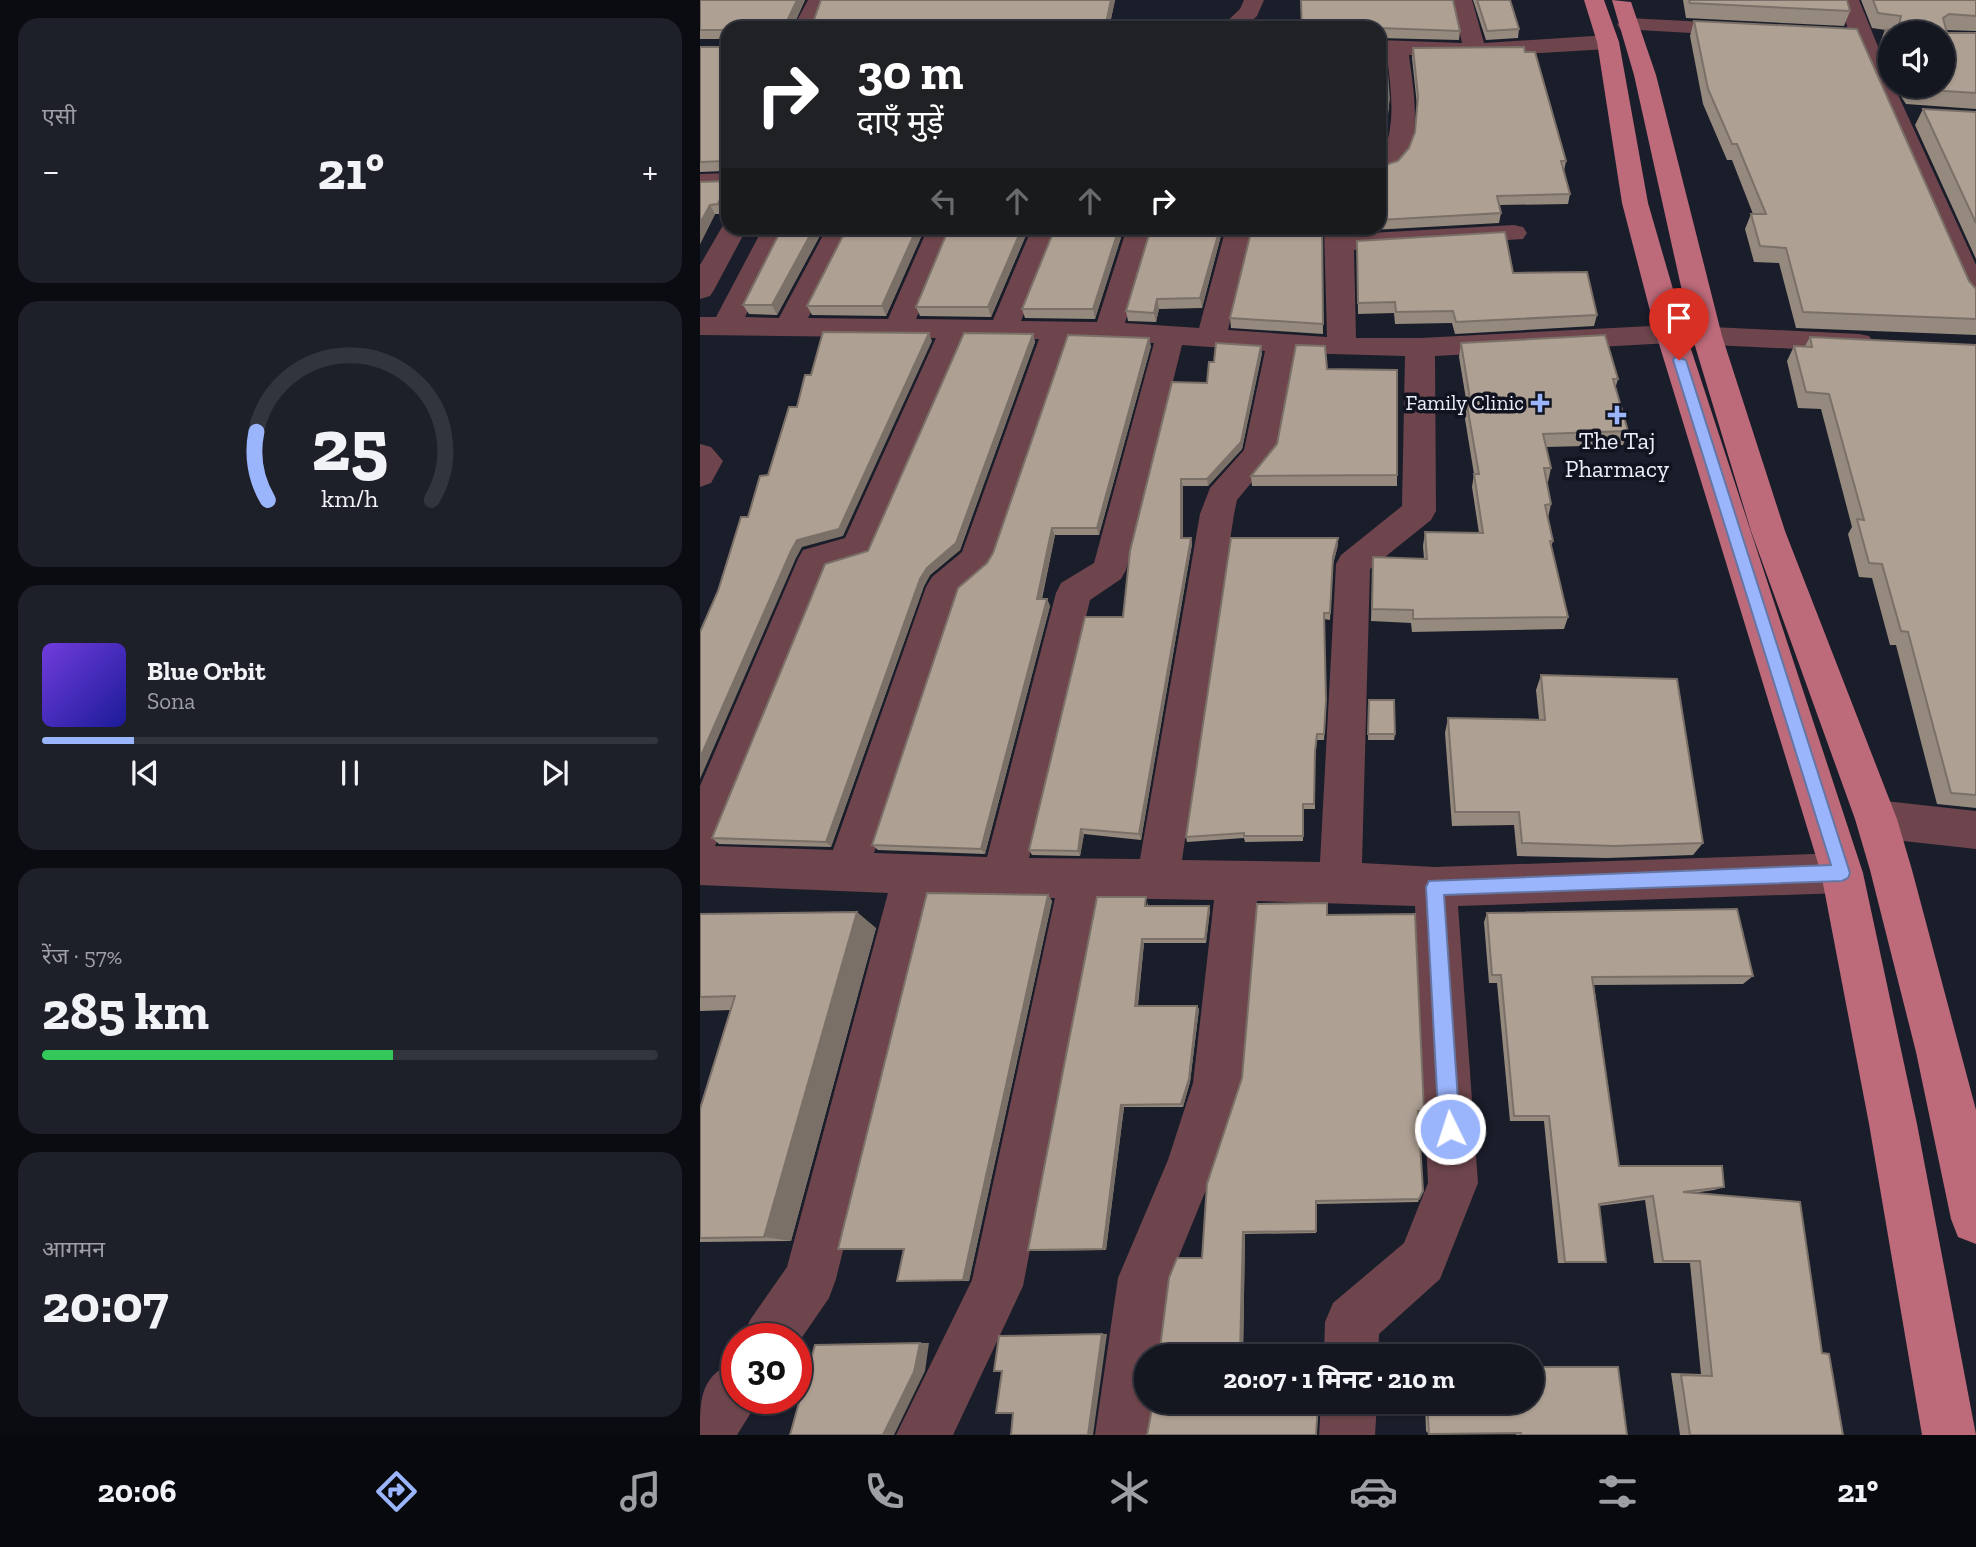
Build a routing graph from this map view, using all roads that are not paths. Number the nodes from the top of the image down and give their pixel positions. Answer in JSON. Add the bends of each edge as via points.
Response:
{"nodes":[{"id":1,"x":818,"y":0,"type":"edge"},
{"id":2,"x":1254,"y":0,"type":"edge"},
{"id":3,"x":1462,"y":0,"type":"edge"},
{"id":4,"x":1594,"y":0,"type":"edge"},
{"id":5,"x":1849,"y":0,"type":"edge"},
{"id":6,"x":808,"y":21,"type":"edge"},
{"id":7,"x":1239,"y":21,"type":"edge"},
{"id":8,"x":1619,"y":22,"type":"edge"},
{"id":9,"x":1765,"y":31,"type":"edge"},
{"id":10,"x":1834,"y":34,"type":"edge"},
{"id":11,"x":1871,"y":36,"type":"junction"},
{"id":12,"x":1388,"y":47,"type":"edge"},
{"id":13,"x":1475,"y":50,"type":"junction"},
{"id":14,"x":1896,"y":114,"type":"junction"},
{"id":15,"x":1923,"y":116,"type":"edge"},
{"id":16,"x":1386,"y":166,"type":"edge"},
{"id":17,"x":700,"y":181,"type":"edge"},
{"id":18,"x":721,"y":181,"type":"edge"},
{"id":19,"x":1514,"y":233,"type":"dead end"},
{"id":20,"x":1386,"y":234,"type":"edge"},
{"id":21,"x":730,"y":235,"type":"edge"},
{"id":22,"x":772,"y":235,"type":"edge"},
{"id":23,"x":836,"y":235,"type":"edge"},
{"id":24,"x":938,"y":235,"type":"edge"},
{"id":25,"x":1042,"y":235,"type":"edge"},
{"id":26,"x":1138,"y":235,"type":"edge"},
{"id":27,"x":1237,"y":235,"type":"edge"},
{"id":28,"x":1338,"y":235,"type":"edge"},
{"id":29,"x":700,"y":290,"type":"edge"},
{"id":30,"x":1976,"y":296,"type":"edge"},
{"id":31,"x":713,"y":327,"type":"edge"},
{"id":32,"x":789,"y":327,"type":"junction"},
{"id":33,"x":899,"y":327,"type":"junction"},
{"id":34,"x":1003,"y":330,"type":"junction"},
{"id":35,"x":954,"y":331,"type":"junction"},
{"id":36,"x":1108,"y":331,"type":"junction"},
{"id":37,"x":1056,"y":333,"type":"junction"},
{"id":38,"x":1689,"y":335,"type":"junction"},
{"id":39,"x":1170,"y":337,"type":"junction"},
{"id":40,"x":1211,"y":339,"type":"junction"},
{"id":41,"x":1281,"y":343,"type":"junction"},
{"id":42,"x":1882,"y":344,"type":"edge"},
{"id":43,"x":1342,"y":347,"type":"junction"},
{"id":44,"x":1420,"y":347,"type":"junction"},
{"id":45,"x":700,"y":455,"type":"edge"},
{"id":46,"x":700,"y":475,"type":"edge"},
{"id":47,"x":1876,"y":820,"type":"junction"},
{"id":48,"x":1976,"y":830,"type":"edge"},
{"id":49,"x":700,"y":834,"type":"edge"},
{"id":50,"x":700,"y":865,"type":"edge"},
{"id":51,"x":847,"y":870,"type":"junction"},
{"id":52,"x":1842,"y":873,"type":"junction"},
{"id":53,"x":1004,"y":875,"type":"junction"},
{"id":54,"x":914,"y":876,"type":"junction"},
{"id":55,"x":1158,"y":878,"type":"junction"},
{"id":56,"x":1080,"y":880,"type":"junction"},
{"id":57,"x":1237,"y":881,"type":"junction"},
{"id":58,"x":1340,"y":882,"type":"junction"},
{"id":59,"x":1435,"y":887,"type":"junction"},
{"id":60,"x":1976,"y":1219,"type":"edge"},
{"id":61,"x":780,"y":1323,"type":"edge"},
{"id":62,"x":1351,"y":1344,"type":"edge"},
{"id":63,"x":721,"y":1410,"type":"edge"},
{"id":64,"x":1348,"y":1414,"type":"edge"},
{"id":65,"x":709,"y":1435,"type":"edge"},
{"id":66,"x":924,"y":1435,"type":"edge"},
{"id":67,"x":1123,"y":1435,"type":"edge"},
{"id":68,"x":1347,"y":1435,"type":"edge"},
{"id":69,"x":1950,"y":1435,"type":"edge"}],
"edges":[{"from":1,"to":6,"type":"street"},
{"from":2,"to":7,"type":"street","via":[[1250,12]]},
{"from":3,"to":13,"type":"street"},
{"from":4,"to":8,"type":"main road"},
{"from":5,"to":11,"type":"street"},
{"from":8,"to":9,"type":"street"},
{"from":8,"to":13,"type":"street"},
{"from":8,"to":38,"type":"main road","via":[[1635,203]]},
{"from":10,"to":11,"type":"street"},
{"from":11,"to":14,"type":"street"},
{"from":12,"to":13,"type":"street"},
{"from":12,"to":16,"type":"street","via":[[1402,144]]},
{"from":14,"to":15,"type":"street"},
{"from":14,"to":30,"type":"street"},
{"from":17,"to":18,"type":"street"},
{"from":19,"to":20,"type":"street"},
{"from":21,"to":29,"type":"street"},
{"from":22,"to":31,"type":"street"},
{"from":23,"to":32,"type":"street"},
{"from":24,"to":33,"type":"street"},
{"from":25,"to":34,"type":"street"},
{"from":26,"to":36,"type":"street"},
{"from":27,"to":40,"type":"street"},
{"from":28,"to":43,"type":"street"},
{"from":31,"to":32,"type":"street"},
{"from":32,"to":33,"type":"street"},
{"from":33,"to":35,"type":"street"},
{"from":34,"to":35,"type":"street"},
{"from":34,"to":37,"type":"street"},
{"from":35,"to":49,"type":"street","via":[[858,548],[815,559]]},
{"from":36,"to":37,"type":"street"},
{"from":36,"to":39,"type":"street"},
{"from":37,"to":51,"type":"street","via":[[977,559],[944,587]]},
{"from":38,"to":42,"type":"street"},
{"from":38,"to":44,"type":"street"},
{"from":38,"to":47,"type":"main road"},
{"from":38,"to":52,"type":"main road"},
{"from":39,"to":40,"type":"street"},
{"from":39,"to":53,"type":"street","via":[[1109,570],[1074,593]]},
{"from":40,"to":41,"type":"street"},
{"from":41,"to":43,"type":"street"},
{"from":41,"to":55,"type":"street","via":[[1259,454],[1222,496],[1217,514]]},
{"from":43,"to":44,"type":"street"},
{"from":44,"to":58,"type":"street","via":[[1419,511],[1353,564]]},
{"from":45,"to":46,"type":"street","via":[[707,461]]},
{"from":47,"to":48,"type":"street"},
{"from":47,"to":60,"type":"main road","via":[[1940,1052]]},
{"from":50,"to":51,"type":"street"},
{"from":51,"to":54,"type":"street"},
{"from":52,"to":59,"type":"street"},
{"from":52,"to":69,"type":"main road"},
{"from":53,"to":54,"type":"street"},
{"from":53,"to":56,"type":"street"},
{"from":54,"to":61,"type":"street","via":[[810,1279]]},
{"from":55,"to":56,"type":"street"},
{"from":55,"to":57,"type":"street"},
{"from":56,"to":66,"type":"street","via":[[996,1286]]},
{"from":57,"to":58,"type":"street"},
{"from":57,"to":67,"type":"street","via":[[1217,1083],[1192,1163],[1144,1278]]},
{"from":58,"to":59,"type":"street"},
{"from":59,"to":62,"type":"street","via":[[1453,1183],[1422,1261],[1352,1322]]},
{"from":63,"to":65,"type":"street"},
{"from":64,"to":68,"type":"street"}]}
